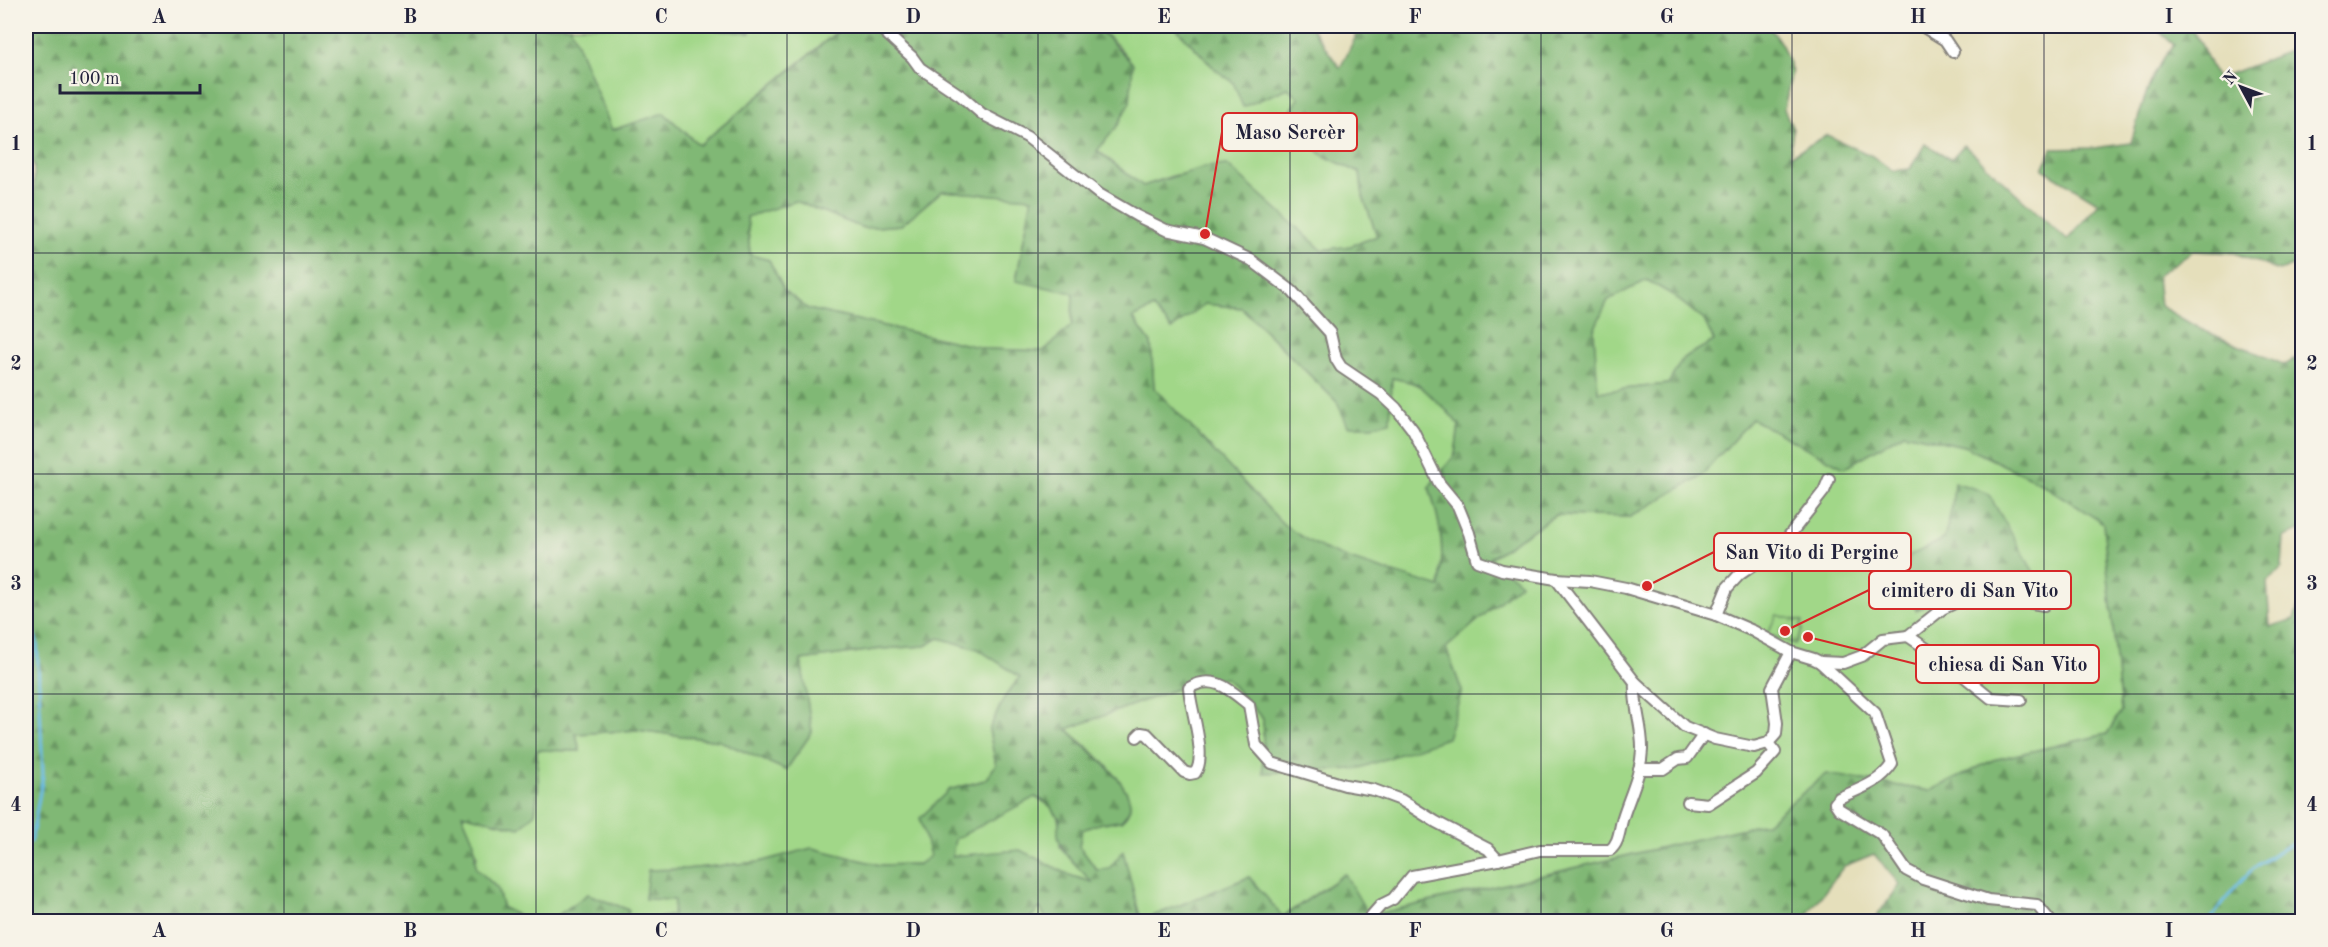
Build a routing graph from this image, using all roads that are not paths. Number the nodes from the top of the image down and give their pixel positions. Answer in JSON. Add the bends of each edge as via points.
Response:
{"nodes":[{"id":1,"x":878,"y":26,"type":"edge"},
{"id":2,"x":1922,"y":26,"type":"edge"},
{"id":3,"x":1953,"y":52,"type":"dead end"},
{"id":4,"x":1829,"y":479,"type":"dead end"},
{"id":5,"x":1556,"y":579,"type":"junction"},
{"id":6,"x":2044,"y":605,"type":"dead end"},
{"id":7,"x":1716,"y":615,"type":"junction"},
{"id":8,"x":1908,"y":636,"type":"junction"},
{"id":9,"x":1791,"y":652,"type":"junction"},
{"id":10,"x":1820,"y":662,"type":"junction"},
{"id":11,"x":1635,"y":682,"type":"junction"},
{"id":12,"x":2020,"y":700,"type":"dead end"},
{"id":13,"x":1704,"y":734,"type":"junction"},
{"id":14,"x":1137,"y":737,"type":"dead end"},
{"id":15,"x":1768,"y":742,"type":"junction"},
{"id":16,"x":1639,"y":769,"type":"junction"},
{"id":17,"x":1688,"y":802,"type":"dead end"},
{"id":18,"x":1498,"y":860,"type":"junction"},
{"id":19,"x":1366,"y":921,"type":"edge"},
{"id":20,"x":2051,"y":921,"type":"edge"}],
"edges":[{"from":1,"to":5,"type":"street","via":[[920,68],[982,114],[1027,137],[1099,194],[1166,230],[1204,238],[1251,260],[1292,291],[1330,333],[1341,367],[1381,394],[1413,430],[1439,483],[1458,506],[1477,561],[1502,570]]},
{"from":2,"to":3,"type":"street","via":[[1945,40]]},
{"from":4,"to":7,"type":"street","via":[[1781,546],[1746,569],[1727,588]]},
{"from":5,"to":7,"type":"street","via":[[1626,588]]},
{"from":5,"to":11,"type":"street"},
{"from":6,"to":8,"type":"street","via":[[1967,597],[1942,609]]},
{"from":7,"to":9,"type":"street"},
{"from":8,"to":10,"type":"street","via":[[1883,639],[1862,657],[1843,663]]},
{"from":8,"to":12,"type":"street","via":[[1991,698]]},
{"from":9,"to":10,"type":"street"},
{"from":9,"to":15,"type":"street","via":[[1772,688],[1777,723],[1776,734]]},
{"from":10,"to":20,"type":"street","via":[[1875,713],[1892,764],[1875,782],[1839,798],[1835,803],[1839,809],[1882,835],[1906,870],[1923,879],[1988,900],[2037,905]]},
{"from":11,"to":13,"type":"street","via":[[1685,727]]},
{"from":11,"to":16,"type":"street","via":[[1642,750]]},
{"from":13,"to":15,"type":"street","via":[[1754,747]]},
{"from":13,"to":16,"type":"street","via":[[1687,758],[1663,769]]},
{"from":14,"to":18,"type":"street","via":[[1147,734],[1185,772],[1195,773],[1198,739],[1189,688],[1202,682],[1223,684],[1249,705],[1256,745],[1272,763],[1401,800],[1488,849]]},
{"from":15,"to":17,"type":"street","via":[[1775,752],[1756,773],[1708,804]]},
{"from":16,"to":18,"type":"street","via":[[1617,845],[1610,850],[1540,850]]},
{"from":18,"to":19,"type":"street","via":[[1412,876],[1393,899]]}]}
